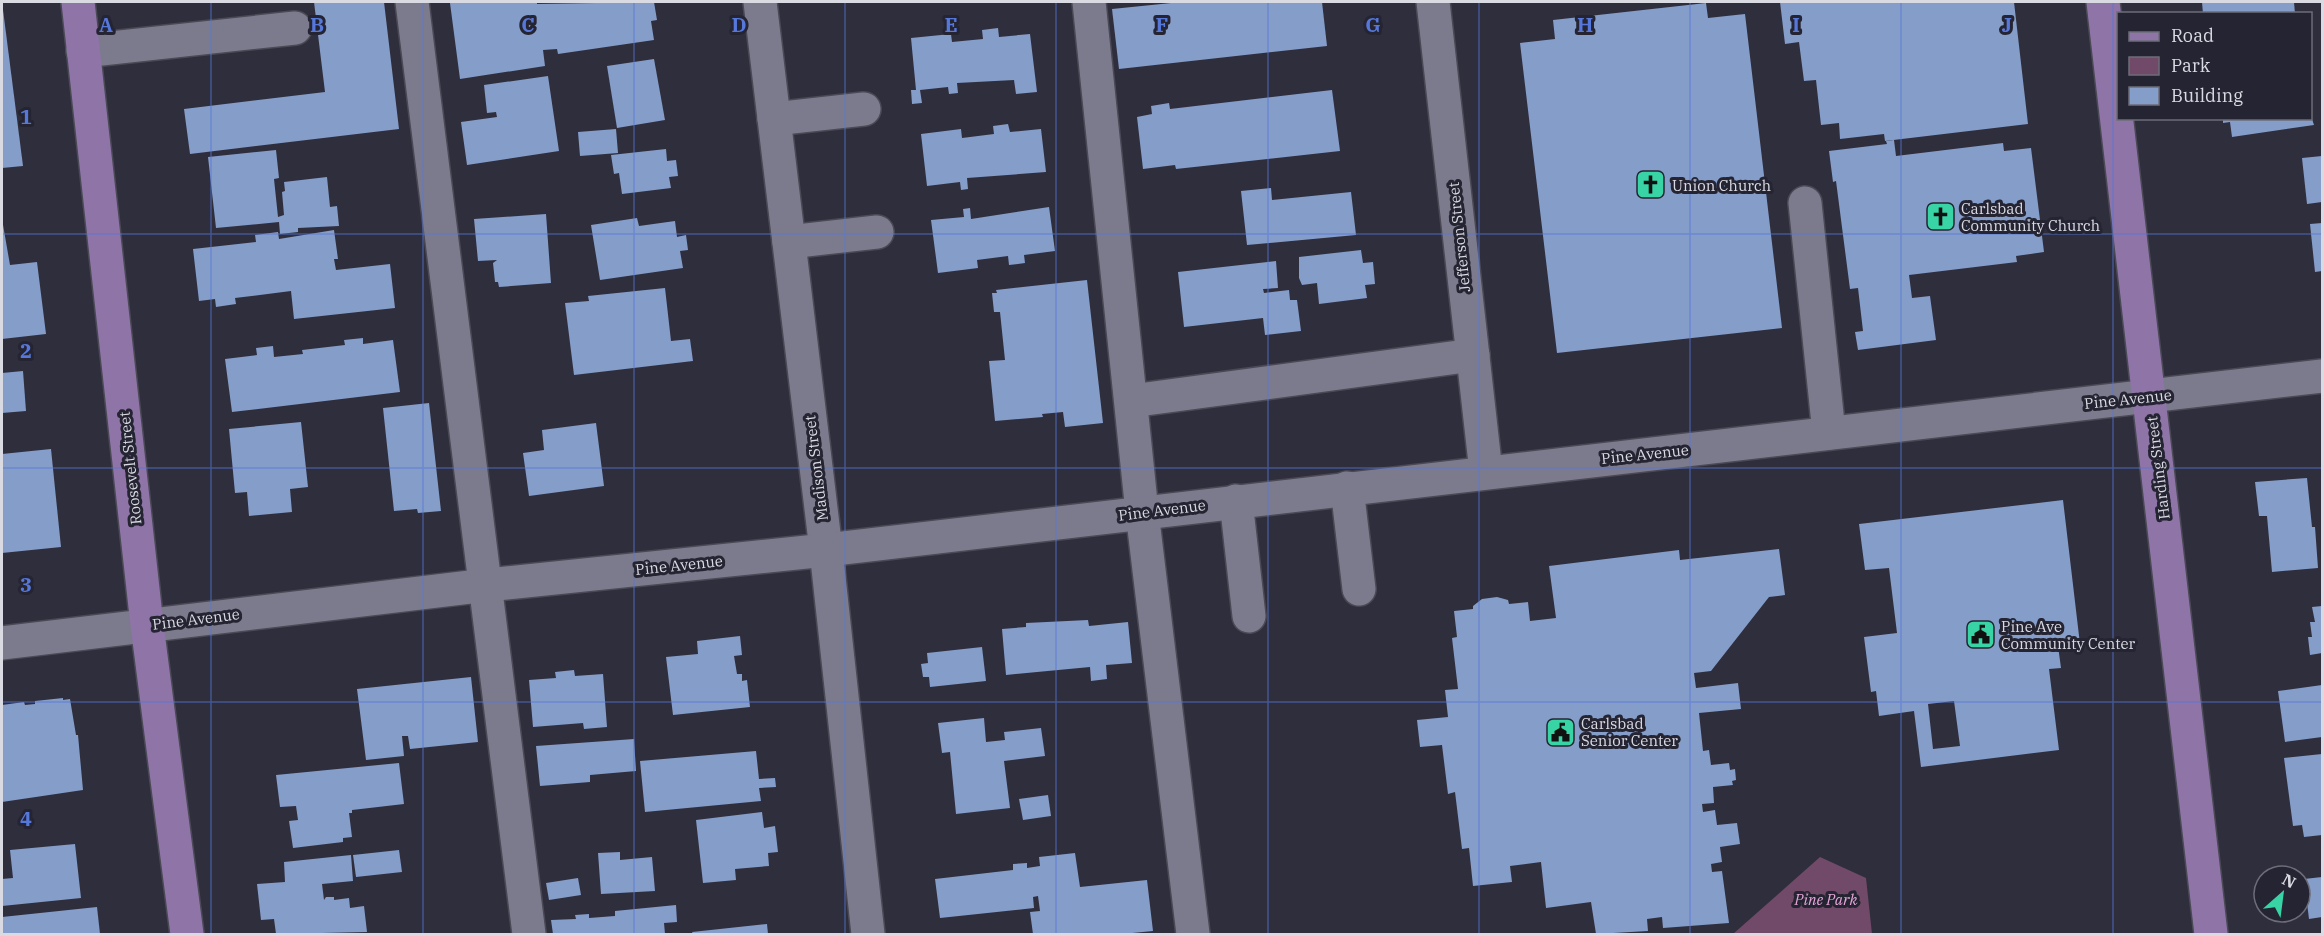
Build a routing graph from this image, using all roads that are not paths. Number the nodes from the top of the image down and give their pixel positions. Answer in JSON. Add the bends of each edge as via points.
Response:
{"nodes":[{"id":1,"x":78,"y":2,"type":"edge"},
{"id":2,"x":412,"y":2,"type":"edge"},
{"id":3,"x":760,"y":2,"type":"edge"},
{"id":4,"x":1089,"y":2,"type":"edge"},
{"id":5,"x":1433,"y":2,"type":"edge"},
{"id":6,"x":2103,"y":2,"type":"edge"},
{"id":7,"x":295,"y":28,"type":"dead end"},
{"id":8,"x":84,"y":51,"type":"junction"},
{"id":9,"x":864,"y":109,"type":"dead end"},
{"id":10,"x":774,"y":120,"type":"junction"},
{"id":11,"x":1805,"y":203,"type":"dead end"},
{"id":12,"x":877,"y":232,"type":"dead end"},
{"id":13,"x":789,"y":242,"type":"junction"},
{"id":14,"x":1473,"y":355,"type":"junction"},
{"id":15,"x":2322,"y":376,"type":"edge"},
{"id":16,"x":2149,"y":396,"type":"junction"},
{"id":17,"x":1131,"y":401,"type":"junction"},
{"id":18,"x":1829,"y":433,"type":"junction"},
{"id":19,"x":1486,"y":472,"type":"junction"},
{"id":20,"x":1347,"y":488,"type":"junction"},
{"id":21,"x":1236,"y":501,"type":"junction"},
{"id":22,"x":1142,"y":512,"type":"junction"},
{"id":23,"x":826,"y":550,"type":"junction"},
{"id":24,"x":487,"y":585,"type":"junction"},
{"id":25,"x":1359,"y":589,"type":"dead end"},
{"id":26,"x":1249,"y":616,"type":"dead end"},
{"id":27,"x":147,"y":625,"type":"junction"},
{"id":28,"x":2,"y":643,"type":"edge"},
{"id":29,"x":186,"y":934,"type":"edge"},
{"id":30,"x":530,"y":934,"type":"edge"},
{"id":31,"x":868,"y":934,"type":"edge"},
{"id":32,"x":1193,"y":934,"type":"edge"},
{"id":33,"x":2211,"y":934,"type":"edge"}],
"edges":[{"from":1,"to":8,"type":"main road","name":"Roosevelt Street"},
{"from":2,"to":24,"type":"street"},
{"from":3,"to":10,"type":"street","name":"Madison Street"},
{"from":4,"to":17,"type":"street"},
{"from":5,"to":14,"type":"street","name":"Jefferson Street"},
{"from":6,"to":16,"type":"main road","name":"Harding Street"},
{"from":7,"to":8,"type":"street"},
{"from":8,"to":27,"type":"main road","name":"Roosevelt Street"},
{"from":9,"to":10,"type":"street"},
{"from":10,"to":13,"type":"street","name":"Madison Street"},
{"from":11,"to":18,"type":"street"},
{"from":12,"to":13,"type":"street"},
{"from":13,"to":23,"type":"street","name":"Madison Street"},
{"from":14,"to":17,"type":"street"},
{"from":14,"to":19,"type":"street","name":"Jefferson Street"},
{"from":15,"to":16,"type":"street","name":"Pine Avenue"},
{"from":16,"to":18,"type":"street","name":"Pine Avenue"},
{"from":16,"to":33,"type":"main road","name":"Harding Street"},
{"from":17,"to":22,"type":"street"},
{"from":18,"to":19,"type":"street","name":"Pine Avenue"},
{"from":19,"to":20,"type":"street","name":"Pine Avenue"},
{"from":20,"to":21,"type":"street","name":"Pine Avenue"},
{"from":20,"to":25,"type":"street"},
{"from":21,"to":22,"type":"street","name":"Pine Avenue"},
{"from":21,"to":26,"type":"street"},
{"from":22,"to":23,"type":"street","name":"Pine Avenue"},
{"from":22,"to":32,"type":"street"},
{"from":23,"to":24,"type":"street","name":"Pine Avenue"},
{"from":23,"to":31,"type":"street","name":"Madison Street"},
{"from":24,"to":27,"type":"street","name":"Pine Avenue"},
{"from":24,"to":30,"type":"street"},
{"from":27,"to":28,"type":"street","name":"Pine Avenue"},
{"from":27,"to":29,"type":"main road","name":"Roosevelt Street"}]}
